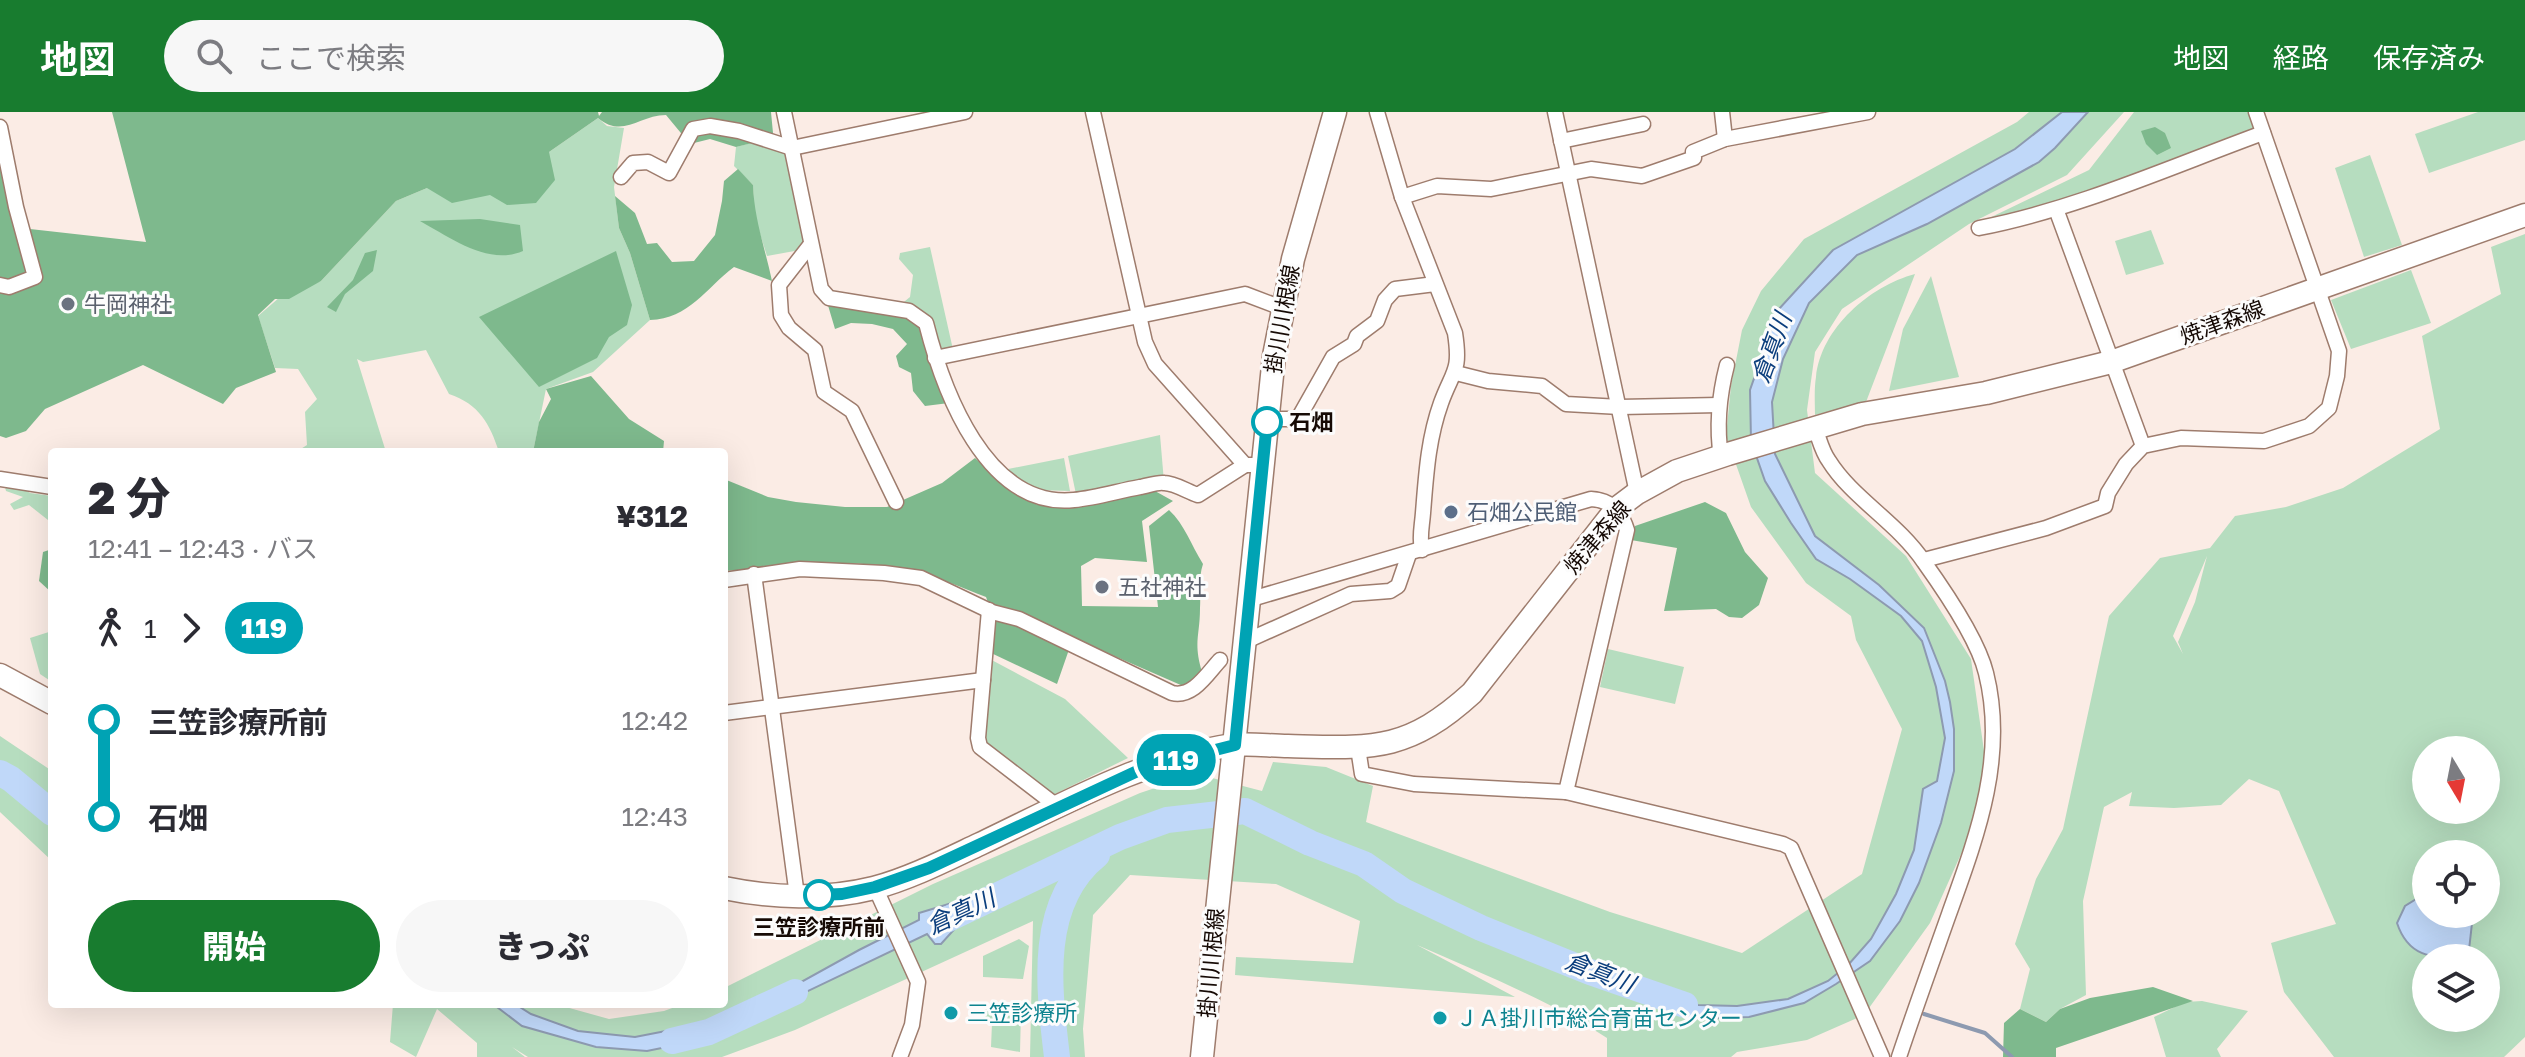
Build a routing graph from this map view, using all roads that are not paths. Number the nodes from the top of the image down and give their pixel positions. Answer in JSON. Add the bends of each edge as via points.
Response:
{"nodes":[{"id":1,"x":784,"y":112,"type":"edge"},
{"id":2,"x":965,"y":112,"type":"edge"},
{"id":3,"x":1093,"y":112,"type":"edge"},
{"id":4,"x":1335,"y":112,"type":"edge"},
{"id":5,"x":1377,"y":112,"type":"edge"},
{"id":6,"x":1555,"y":112,"type":"edge"},
{"id":7,"x":1722,"y":112,"type":"edge"},
{"id":8,"x":1868,"y":112,"type":"edge"},
{"id":9,"x":2256,"y":112,"type":"edge"},
{"id":10,"x":1812,"y":117,"type":"edge"},
{"id":11,"x":1643,"y":124,"type":"dead end"},
{"id":12,"x":0,"y":127,"type":"edge"},
{"id":13,"x":2263,"y":133,"type":"junction"},
{"id":14,"x":1725,"y":139,"type":"junction"},
{"id":15,"x":1561,"y":141,"type":"junction"},
{"id":16,"x":792,"y":148,"type":"junction"},
{"id":17,"x":1568,"y":173,"type":"junction"},
{"id":18,"x":621,"y":177,"type":"dead end"},
{"id":19,"x":1402,"y":197,"type":"junction"},
{"id":20,"x":2056,"y":209,"type":"junction"},
{"id":21,"x":2525,"y":215,"type":"edge"},
{"id":22,"x":1979,"y":228,"type":"dead end"},
{"id":23,"x":811,"y":244,"type":"junction"},
{"id":24,"x":1435,"y":284,"type":"junction"},
{"id":25,"x":0,"y":285,"type":"edge"},
{"id":26,"x":2319,"y":288,"type":"junction"},
{"id":27,"x":1282,"y":308,"type":"junction"},
{"id":28,"x":1139,"y":314,"type":"junction"},
{"id":29,"x":935,"y":358,"type":"junction"},
{"id":30,"x":2111,"y":362,"type":"junction"},
{"id":31,"x":1727,"y":365,"type":"dead end"},
{"id":32,"x":1456,"y":373,"type":"junction"},
{"id":33,"x":1719,"y":405,"type":"junction"},
{"id":34,"x":1620,"y":407,"type":"junction"},
{"id":35,"x":1267,"y":419,"type":"junction"},
{"id":36,"x":1806,"y":430,"type":"junction"},
{"id":37,"x":2143,"y":446,"type":"junction"},
{"id":38,"x":1724,"y":455,"type":"junction"},
{"id":39,"x":1253,"y":464,"type":"junction"},
{"id":40,"x":0,"y":479,"type":"edge"},
{"id":41,"x":48,"y":486,"type":"edge"},
{"id":42,"x":1637,"y":493,"type":"junction"},
{"id":43,"x":896,"y":502,"type":"dead end"},
{"id":44,"x":1617,"y":508,"type":"junction"},
{"id":45,"x":1416,"y":552,"type":"junction"},
{"id":46,"x":1924,"y":560,"type":"junction"},
{"id":47,"x":754,"y":574,"type":"junction"},
{"id":48,"x":728,"y":579,"type":"edge"},
{"id":49,"x":1315,"y":581,"type":"junction"},
{"id":50,"x":1248,"y":600,"type":"junction"},
{"id":51,"x":1323,"y":608,"type":"junction"},
{"id":52,"x":989,"y":610,"type":"junction"},
{"id":53,"x":1244,"y":642,"type":"junction"},
{"id":54,"x":1220,"y":660,"type":"dead end"},
{"id":55,"x":0,"y":675,"type":"edge"},
{"id":56,"x":983,"y":680,"type":"junction"},
{"id":57,"x":48,"y":701,"type":"edge"},
{"id":58,"x":772,"y":707,"type":"junction"},
{"id":59,"x":728,"y":712,"type":"edge"},
{"id":60,"x":1235,"y":745,"type":"junction"},
{"id":61,"x":1358,"y":748,"type":"junction"},
{"id":62,"x":1566,"y":792,"type":"junction"},
{"id":63,"x":1058,"y":807,"type":"junction"},
{"id":64,"x":875,"y":887,"type":"junction"},
{"id":65,"x":728,"y":889,"type":"edge"},
{"id":66,"x":797,"y":896,"type":"junction"},
{"id":67,"x":900,"y":1057,"type":"edge"},
{"id":68,"x":1202,"y":1057,"type":"edge"},
{"id":69,"x":1882,"y":1057,"type":"edge"},
{"id":70,"x":1899,"y":1057,"type":"edge"}],
"edges":[{"from":1,"to":16,"type":"street"},
{"from":2,"to":16,"type":"street"},
{"from":3,"to":28,"type":"street"},
{"from":4,"to":27,"type":"main road","name":"掛川川根線"},
{"from":5,"to":19,"type":"street"},
{"from":6,"to":15,"type":"street"},
{"from":7,"to":14,"type":"street"},
{"from":8,"to":10,"type":"street"},
{"from":9,"to":13,"type":"street"},
{"from":10,"to":14,"type":"street"},
{"from":11,"to":15,"type":"street"},
{"from":12,"to":25,"type":"street","via":[[35,277]]},
{"from":13,"to":20,"type":"street"},
{"from":13,"to":26,"type":"street"},
{"from":14,"to":17,"type":"street","via":[[1693,152],[1694,158],[1642,176],[1591,169]]},
{"from":15,"to":17,"type":"street"},
{"from":16,"to":18,"type":"street","via":[[739,131],[701,127],[693,129],[669,173],[648,162],[633,163]]},
{"from":16,"to":23,"type":"street"},
{"from":17,"to":19,"type":"street","via":[[1491,189],[1437,186]]},
{"from":17,"to":34,"type":"street"},
{"from":19,"to":24,"type":"street"},
{"from":20,"to":22,"type":"street"},
{"from":20,"to":30,"type":"street"},
{"from":21,"to":26,"type":"main road","name":"焼津森線"},
{"from":23,"to":29,"type":"street","via":[[821,289],[829,298],[909,311],[926,323]]},
{"from":23,"to":43,"type":"street","via":[[779,285],[781,315],[815,350],[824,392],[852,411]]},
{"from":24,"to":32,"type":"street","via":[[1455,333]]},
{"from":24,"to":35,"type":"street","via":[[1395,289],[1377,321],[1333,357],[1298,419]]},
{"from":26,"to":30,"type":"main road","name":"焼津森線"},
{"from":26,"to":37,"type":"street","via":[[2339,351],[2329,408],[2309,426],[2264,441],[2181,438]]},
{"from":27,"to":28,"type":"street","via":[[1245,294]]},
{"from":27,"to":35,"type":"main road","name":"掛川川根線"},
{"from":28,"to":29,"type":"street"},
{"from":28,"to":39,"type":"street","via":[[1155,364]]},
{"from":29,"to":39,"type":"street","via":[[981,455],[1033,495],[1071,500],[1164,482],[1198,495]]},
{"from":30,"to":36,"type":"main road","name":"焼津森線"},
{"from":30,"to":37,"type":"street"},
{"from":31,"to":33,"type":"street"},
{"from":32,"to":34,"type":"street","via":[[1542,386],[1566,404]]},
{"from":32,"to":45,"type":"street","via":[[1441,403],[1425,466]]},
{"from":33,"to":34,"type":"street"},
{"from":33,"to":38,"type":"street"},
{"from":34,"to":42,"type":"street"},
{"from":35,"to":39,"type":"main road","name":"掛川川根線"},
{"from":36,"to":38,"type":"main road","name":"焼津森線"},
{"from":36,"to":46,"type":"street","via":[[1846,482]]},
{"from":37,"to":46,"type":"street","via":[[2126,464],[2105,506],[2046,528]]},
{"from":38,"to":42,"type":"main road","name":"焼津森線","via":[[1677,471]]},
{"from":39,"to":50,"type":"main road","name":"掛川川根線"},
{"from":40,"to":41,"type":"street"},
{"from":42,"to":44,"type":"main road","name":"焼津森線"},
{"from":44,"to":45,"type":"street","via":[[1591,499]]},
{"from":44,"to":61,"type":"main road","name":"焼津森線","via":[[1463,701],[1418,734]]},
{"from":44,"to":62,"type":"street","via":[[1627,530]]},
{"from":45,"to":49,"type":"street"},
{"from":45,"to":51,"type":"street","via":[[1390,591],[1351,594]]},
{"from":46,"to":70,"type":"street","via":[[1986,672],[1993,758],[1981,824]]},
{"from":47,"to":48,"type":"street"},
{"from":47,"to":52,"type":"street","via":[[800,569],[921,578]]},
{"from":47,"to":58,"type":"street"},
{"from":49,"to":50,"type":"street"},
{"from":49,"to":51,"type":"street"},
{"from":50,"to":53,"type":"main road","name":"掛川川根線"},
{"from":51,"to":53,"type":"street"},
{"from":52,"to":54,"type":"street","via":[[1181,695]]},
{"from":52,"to":56,"type":"street"},
{"from":53,"to":60,"type":"main road","name":"掛川川根線"},
{"from":55,"to":57,"type":"main road"},
{"from":56,"to":58,"type":"street"},
{"from":56,"to":63,"type":"street","via":[[980,747]]},
{"from":58,"to":59,"type":"street"},
{"from":58,"to":66,"type":"street"},
{"from":60,"to":61,"type":"main road","name":"焼津森線"},
{"from":60,"to":63,"type":"main road","name":"焼津森線","via":[[1144,768]]},
{"from":60,"to":68,"type":"main road","name":"掛川川根線"},
{"from":61,"to":62,"type":"street","via":[[1362,774],[1414,784]]},
{"from":62,"to":69,"type":"street","via":[[1791,848]]},
{"from":63,"to":64,"type":"main road","name":"焼津森線","via":[[929,868]]},
{"from":64,"to":66,"type":"main road","name":"焼津森線"},
{"from":64,"to":67,"type":"street","via":[[918,982]]},
{"from":65,"to":66,"type":"main road","name":"焼津森線"}]}
